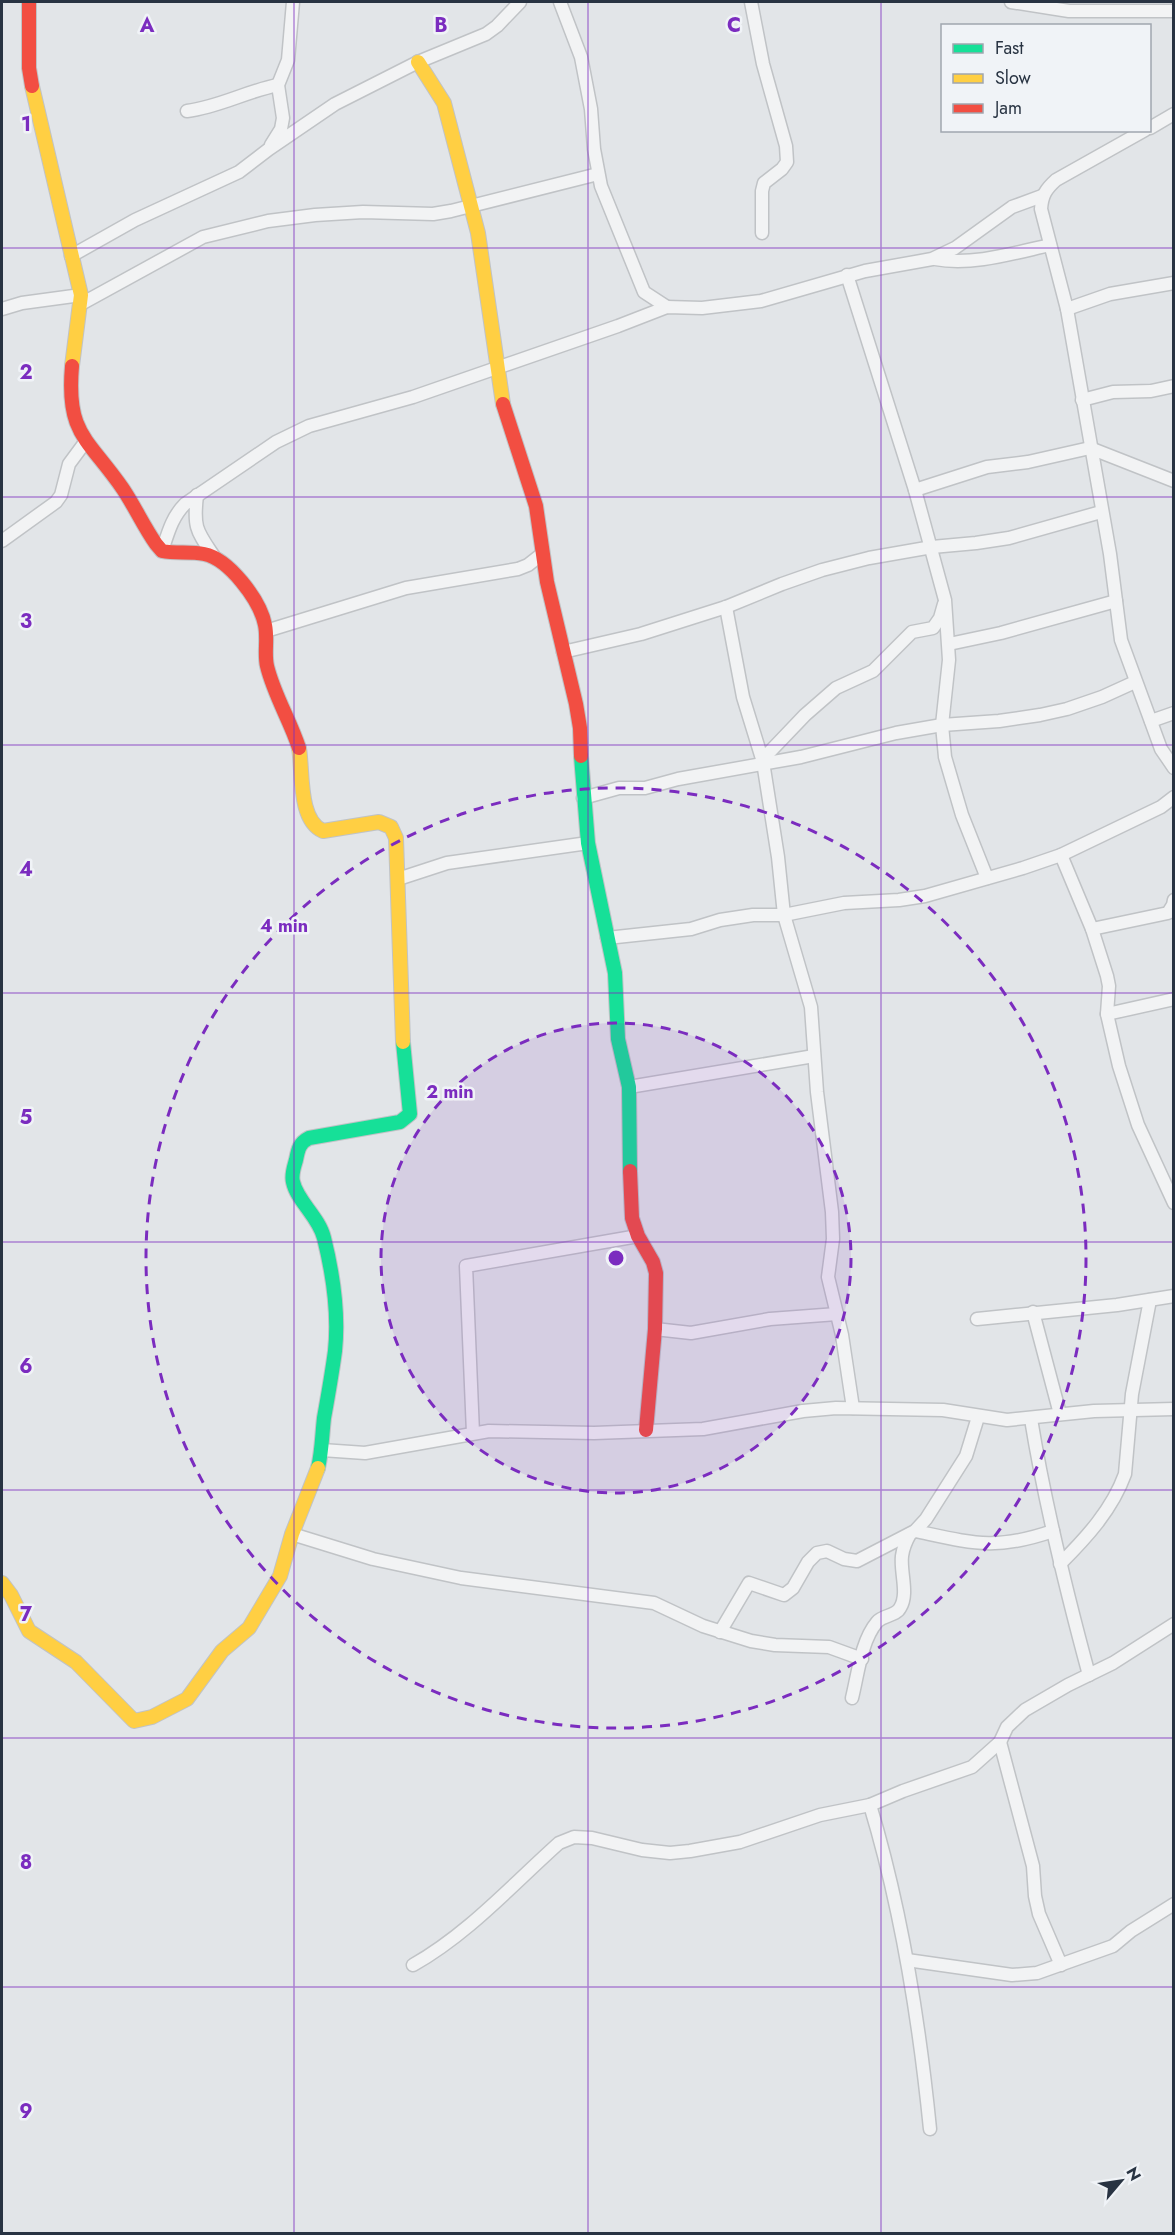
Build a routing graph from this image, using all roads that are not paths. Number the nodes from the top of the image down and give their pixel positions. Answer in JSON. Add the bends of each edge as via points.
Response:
{"nodes":[{"id":1,"x":29,"y":2,"type":"edge"},
{"id":2,"x":293,"y":2,"type":"edge"},
{"id":3,"x":520,"y":2,"type":"edge"},
{"id":4,"x":560,"y":2,"type":"edge"},
{"id":5,"x":751,"y":2,"type":"edge"},
{"id":6,"x":1011,"y":2,"type":"edge"},
{"id":7,"x":1135,"y":7,"type":"edge"},
{"id":8,"x":1173,"y":11,"type":"edge"},
{"id":9,"x":418,"y":62,"type":"junction"},
{"id":10,"x":278,"y":85,"type":"junction"},
{"id":11,"x":187,"y":111,"type":"dead end"},
{"id":12,"x":1173,"y":114,"type":"edge"},
{"id":13,"x":1151,"y":127,"type":"edge"},
{"id":14,"x":1141,"y":132,"type":"edge"},
{"id":15,"x":269,"y":149,"type":"junction"},
{"id":16,"x":598,"y":174,"type":"junction"},
{"id":17,"x":1042,"y":196,"type":"junction"},
{"id":18,"x":470,"y":205,"type":"junction"},
{"id":19,"x":762,"y":233,"type":"dead end"},
{"id":20,"x":1050,"y":245,"type":"junction"},
{"id":21,"x":71,"y":256,"type":"junction"},
{"id":22,"x":932,"y":259,"type":"junction"},
{"id":23,"x":847,"y":275,"type":"junction"},
{"id":24,"x":1173,"y":282,"type":"edge"},
{"id":25,"x":81,"y":299,"type":"junction"},
{"id":26,"x":667,"y":307,"type":"junction"},
{"id":27,"x":2,"y":309,"type":"edge"},
{"id":28,"x":1067,"y":309,"type":"junction"},
{"id":29,"x":499,"y":367,"type":"junction"},
{"id":30,"x":1173,"y":386,"type":"edge"},
{"id":31,"x":1082,"y":400,"type":"junction"},
{"id":32,"x":86,"y":441,"type":"junction"},
{"id":33,"x":1090,"y":448,"type":"junction"},
{"id":34,"x":1173,"y":481,"type":"edge"},
{"id":35,"x":915,"y":490,"type":"junction"},
{"id":36,"x":197,"y":495,"type":"junction"},
{"id":37,"x":1101,"y":512,"type":"junction"},
{"id":38,"x":2,"y":541,"type":"edge"},
{"id":39,"x":932,"y":547,"type":"junction"},
{"id":40,"x":162,"y":551,"type":"junction"},
{"id":41,"x":542,"y":554,"type":"junction"},
{"id":42,"x":215,"y":558,"type":"junction"},
{"id":43,"x":945,"y":600,"type":"junction"},
{"id":44,"x":1116,"y":601,"type":"junction"},
{"id":45,"x":726,"y":607,"type":"junction"},
{"id":46,"x":266,"y":631,"type":"junction"},
{"id":47,"x":949,"y":644,"type":"junction"},
{"id":48,"x":563,"y":652,"type":"junction"},
{"id":49,"x":1135,"y":682,"type":"junction"},
{"id":50,"x":1173,"y":713,"type":"edge"},
{"id":51,"x":1151,"y":721,"type":"junction"},
{"id":52,"x":942,"y":725,"type":"junction"},
{"id":53,"x":763,"y":761,"type":"junction"},
{"id":54,"x":1173,"y":768,"type":"edge"},
{"id":55,"x":1173,"y":797,"type":"edge"},
{"id":56,"x":583,"y":798,"type":"junction"},
{"id":57,"x":588,"y":843,"type":"junction"},
{"id":58,"x":1061,"y":855,"type":"junction"},
{"id":59,"x":987,"y":878,"type":"junction"},
{"id":60,"x":398,"y":879,"type":"junction"},
{"id":61,"x":1173,"y":900,"type":"edge"},
{"id":62,"x":784,"y":915,"type":"junction"},
{"id":63,"x":1092,"y":929,"type":"junction"},
{"id":64,"x":607,"y":938,"type":"junction"},
{"id":65,"x":1173,"y":999,"type":"edge"},
{"id":66,"x":1107,"y":1014,"type":"junction"},
{"id":67,"x":814,"y":1056,"type":"junction"},
{"id":68,"x":629,"y":1087,"type":"junction"},
{"id":69,"x":1173,"y":1203,"type":"edge"},
{"id":70,"x":638,"y":1236,"type":"junction"},
{"id":71,"x":1173,"y":1296,"type":"edge"},
{"id":72,"x":1150,"y":1300,"type":"junction"},
{"id":73,"x":1033,"y":1312,"type":"junction"},
{"id":74,"x":837,"y":1314,"type":"junction"},
{"id":75,"x":977,"y":1319,"type":"dead end"},
{"id":76,"x":655,"y":1329,"type":"junction"},
{"id":77,"x":853,"y":1408,"type":"junction"},
{"id":78,"x":1173,"y":1409,"type":"edge"},
{"id":79,"x":1129,"y":1411,"type":"junction"},
{"id":80,"x":1060,"y":1414,"type":"junction"},
{"id":81,"x":978,"y":1417,"type":"junction"},
{"id":82,"x":1031,"y":1419,"type":"junction"},
{"id":83,"x":646,"y":1430,"type":"junction"},
{"id":84,"x":473,"y":1433,"type":"junction"},
{"id":85,"x":322,"y":1450,"type":"junction"},
{"id":86,"x":1053,"y":1531,"type":"junction"},
{"id":87,"x":912,"y":1533,"type":"junction"},
{"id":88,"x":292,"y":1534,"type":"junction"},
{"id":89,"x":1060,"y":1564,"type":"junction"},
{"id":90,"x":2,"y":1583,"type":"edge"},
{"id":91,"x":1173,"y":1624,"type":"edge"},
{"id":92,"x":720,"y":1632,"type":"junction"},
{"id":93,"x":862,"y":1659,"type":"junction"},
{"id":94,"x":1089,"y":1675,"type":"junction"},
{"id":95,"x":852,"y":1698,"type":"dead end"},
{"id":96,"x":1000,"y":1742,"type":"junction"},
{"id":97,"x":870,"y":1805,"type":"junction"},
{"id":98,"x":1173,"y":1904,"type":"edge"},
{"id":99,"x":908,"y":1960,"type":"junction"},
{"id":100,"x":413,"y":1965,"type":"dead end"},
{"id":101,"x":1061,"y":1965,"type":"junction"},
{"id":102,"x":930,"y":2129,"type":"dead end"}],
"edges":[{"from":1,"to":21,"type":"street","via":[[31,78]]},
{"from":2,"to":10,"type":"street","via":[[288,60]]},
{"from":3,"to":9,"type":"street","via":[[486,34]]},
{"from":4,"to":16,"type":"street","via":[[581,57]]},
{"from":5,"to":19,"type":"street","via":[[787,162],[764,183]]},
{"from":6,"to":7,"type":"street","via":[[1069,11]]},
{"from":7,"to":8,"type":"street"},
{"from":9,"to":15,"type":"street","via":[[335,104]]},
{"from":9,"to":18,"type":"street","via":[[444,104]]},
{"from":10,"to":11,"type":"street"},
{"from":10,"to":15,"type":"street","via":[[283,118]]},
{"from":12,"to":13,"type":"street"},
{"from":14,"to":17,"type":"street","via":[[1066,173]]},
{"from":15,"to":21,"type":"street","via":[[239,172],[135,220]]},
{"from":16,"to":18,"type":"street"},
{"from":16,"to":26,"type":"street","via":[[644,292]]},
{"from":17,"to":20,"type":"street","via":[[1041,209]]},
{"from":17,"to":22,"type":"street","via":[[1012,207],[955,248]]},
{"from":18,"to":25,"type":"street","via":[[433,214],[315,215],[220,232]]},
{"from":18,"to":29,"type":"street"},
{"from":20,"to":22,"type":"street","via":[[979,258]]},
{"from":20,"to":28,"type":"street"},
{"from":21,"to":25,"type":"street"},
{"from":22,"to":23,"type":"street"},
{"from":23,"to":26,"type":"street","via":[[761,301],[713,308]]},
{"from":23,"to":35,"type":"street"},
{"from":24,"to":28,"type":"street","via":[[1110,294]]},
{"from":25,"to":27,"type":"street","via":[[22,303]]},
{"from":25,"to":32,"type":"street","via":[[71,379],[77,426]]},
{"from":26,"to":29,"type":"street"},
{"from":28,"to":31,"type":"street"},
{"from":29,"to":36,"type":"street","via":[[291,434]]},
{"from":29,"to":41,"type":"street","via":[[505,414],[536,506]]},
{"from":30,"to":31,"type":"street","via":[[1113,392]]},
{"from":31,"to":33,"type":"street"},
{"from":32,"to":38,"type":"street","via":[[69,464],[56,502]]},
{"from":32,"to":40,"type":"street","via":[[122,487]]},
{"from":33,"to":34,"type":"street"},
{"from":33,"to":35,"type":"street","via":[[987,467]]},
{"from":33,"to":37,"type":"street"},
{"from":35,"to":39,"type":"street"},
{"from":36,"to":40,"type":"street","via":[[176,513]]},
{"from":36,"to":42,"type":"street","via":[[196,529]]},
{"from":37,"to":39,"type":"street","via":[[1009,538]]},
{"from":37,"to":44,"type":"street"},
{"from":39,"to":43,"type":"street"},
{"from":39,"to":45,"type":"street","via":[[822,570]]},
{"from":40,"to":42,"type":"street","via":[[198,552]]},
{"from":41,"to":46,"type":"street","via":[[518,569],[406,588]]},
{"from":41,"to":48,"type":"street"},
{"from":42,"to":46,"type":"street","via":[[248,591]]},
{"from":43,"to":47,"type":"street"},
{"from":43,"to":53,"type":"street","via":[[933,628],[912,632],[873,671],[836,688]]},
{"from":44,"to":47,"type":"street"},
{"from":44,"to":49,"type":"street","via":[[1121,640]]},
{"from":45,"to":48,"type":"street","via":[[640,634]]},
{"from":45,"to":53,"type":"street","via":[[743,697]]},
{"from":46,"to":60,"type":"street","via":[[267,663],[298,746],[309,818],[318,831],[387,824],[394,831]]},
{"from":47,"to":52,"type":"street"},
{"from":48,"to":56,"type":"street","via":[[580,728]]},
{"from":49,"to":51,"type":"street"},
{"from":49,"to":52,"type":"street","via":[[1067,709],[999,721]]},
{"from":50,"to":51,"type":"street"},
{"from":51,"to":54,"type":"street"},
{"from":52,"to":53,"type":"street","via":[[801,757]]},
{"from":52,"to":59,"type":"street","via":[[953,786]]},
{"from":53,"to":56,"type":"street"},
{"from":53,"to":62,"type":"street"},
{"from":55,"to":58,"type":"street","via":[[1161,807]]},
{"from":56,"to":57,"type":"street"},
{"from":57,"to":60,"type":"street","via":[[447,863]]},
{"from":57,"to":64,"type":"street"},
{"from":58,"to":59,"type":"street"},
{"from":58,"to":63,"type":"street"},
{"from":59,"to":62,"type":"street","via":[[926,896],[844,903]]},
{"from":60,"to":85,"type":"street","via":[[402,1034],[410,1114],[400,1122],[303,1141],[293,1172],[295,1189],[323,1234],[335,1302],[335,1350]]},
{"from":61,"to":63,"type":"street","via":[[1168,913]]},
{"from":62,"to":64,"type":"street","via":[[753,915],[691,929]]},
{"from":62,"to":67,"type":"street","via":[[807,987]]},
{"from":63,"to":66,"type":"street","via":[[1109,986]]},
{"from":64,"to":68,"type":"street","via":[[615,973],[618,1039]]},
{"from":65,"to":66,"type":"street"},
{"from":66,"to":69,"type":"street","via":[[1114,1052],[1138,1125]]},
{"from":67,"to":68,"type":"street"},
{"from":67,"to":74,"type":"street","via":[[833,1220],[828,1278]]},
{"from":68,"to":70,"type":"street","via":[[630,1199]]},
{"from":70,"to":76,"type":"street","via":[[656,1274]]},
{"from":70,"to":84,"type":"street","via":[[466,1266]]},
{"from":71,"to":72,"type":"street"},
{"from":72,"to":73,"type":"street"},
{"from":72,"to":79,"type":"street"},
{"from":73,"to":75,"type":"street"},
{"from":73,"to":80,"type":"street"},
{"from":74,"to":76,"type":"street","via":[[770,1319],[691,1333]]},
{"from":74,"to":77,"type":"street"},
{"from":76,"to":83,"type":"street"},
{"from":77,"to":81,"type":"street","via":[[943,1410]]},
{"from":77,"to":83,"type":"street","via":[[803,1411],[703,1429]]},
{"from":78,"to":79,"type":"street"},
{"from":79,"to":80,"type":"street"},
{"from":79,"to":89,"type":"street","via":[[1127,1462],[1120,1486],[1095,1526]]},
{"from":80,"to":82,"type":"street"},
{"from":81,"to":82,"type":"street"},
{"from":81,"to":87,"type":"street","via":[[966,1456],[926,1519]]},
{"from":82,"to":86,"type":"street"},
{"from":83,"to":84,"type":"street"},
{"from":84,"to":85,"type":"street","via":[[365,1453]]},
{"from":85,"to":88,"type":"street"},
{"from":86,"to":87,"type":"street","via":[[1023,1541],[986,1545]]},
{"from":86,"to":89,"type":"street"},
{"from":87,"to":92,"type":"street","via":[[857,1561],[827,1551],[817,1553],[784,1595],[749,1583]]},
{"from":87,"to":93,"type":"street","via":[[902,1553],[901,1607],[877,1622]]},
{"from":88,"to":90,"type":"street","via":[[280,1576],[249,1628],[222,1651],[187,1699],[141,1721],[127,1716],[82,1666],[31,1634]]},
{"from":88,"to":92,"type":"street","via":[[372,1559],[461,1578],[654,1603]]},
{"from":89,"to":94,"type":"street"},
{"from":91,"to":94,"type":"street"},
{"from":92,"to":93,"type":"street","via":[[775,1645],[829,1647]]},
{"from":93,"to":95,"type":"street"},
{"from":94,"to":96,"type":"street","via":[[1025,1710],[1007,1727]]},
{"from":96,"to":97,"type":"street","via":[[972,1767]]},
{"from":96,"to":101,"type":"street","via":[[1033,1866],[1039,1914]]},
{"from":97,"to":99,"type":"street"},
{"from":97,"to":100,"type":"street","via":[[820,1815],[740,1842],[690,1851],[642,1850],[574,1837],[560,1843],[446,1945]]},
{"from":98,"to":101,"type":"street","via":[[1119,1943]]},
{"from":99,"to":101,"type":"street","via":[[1012,1975]]},
{"from":99,"to":102,"type":"street"}]}
